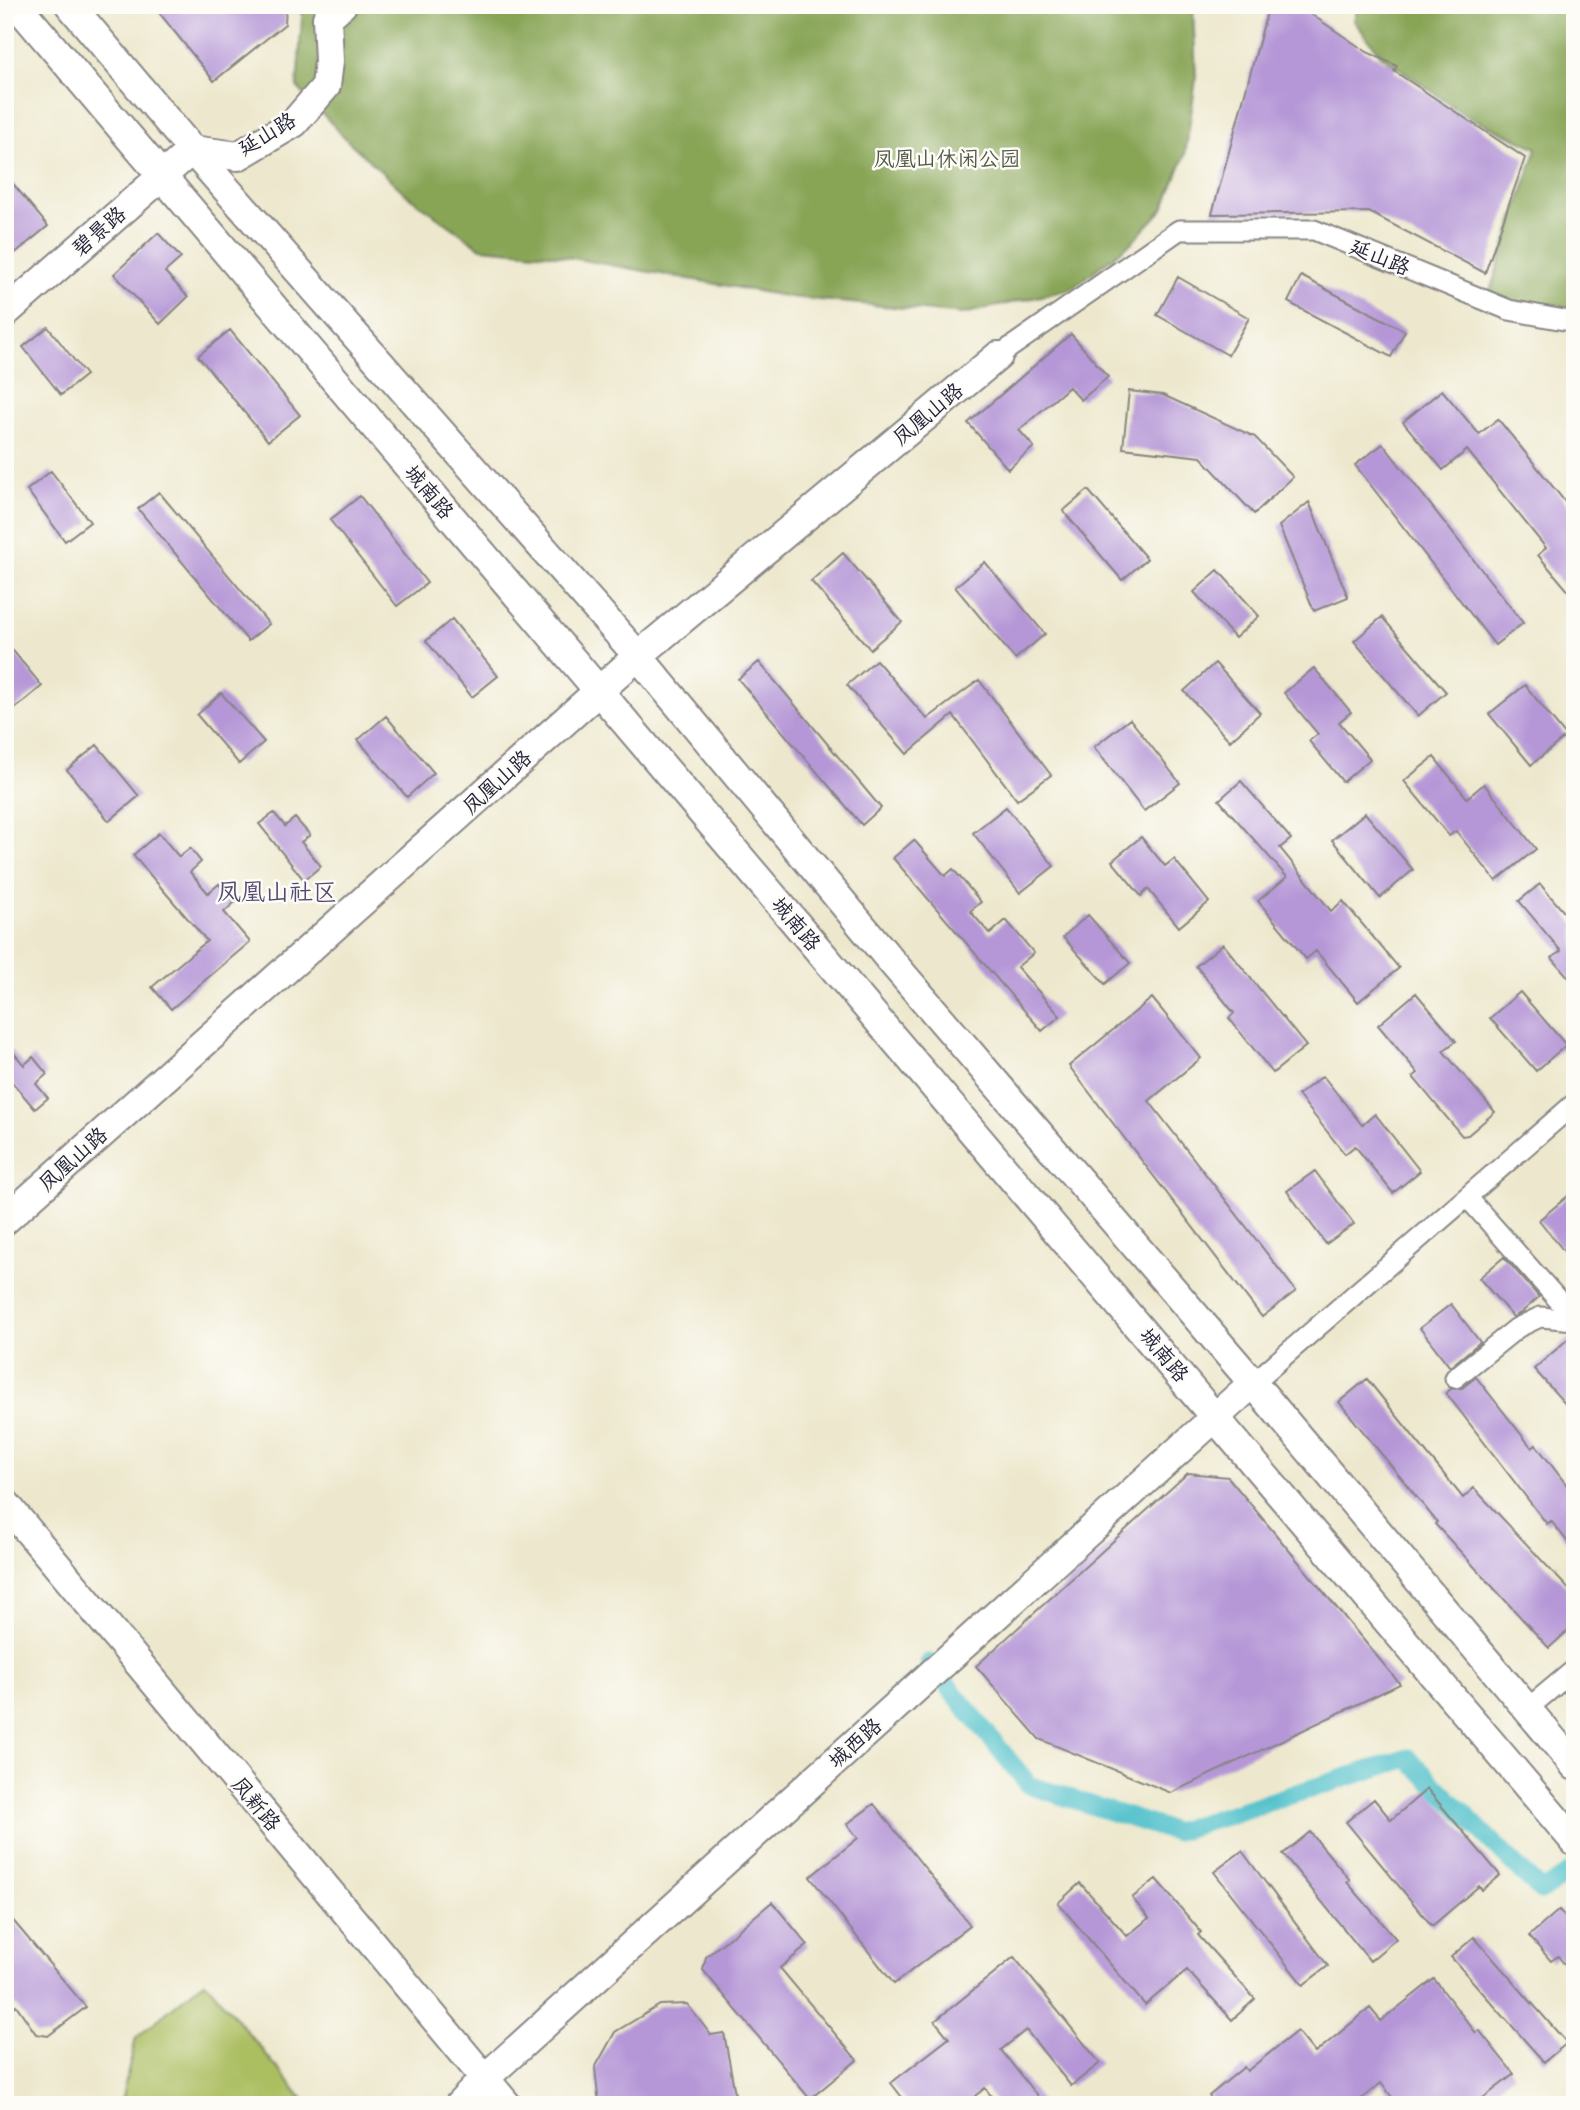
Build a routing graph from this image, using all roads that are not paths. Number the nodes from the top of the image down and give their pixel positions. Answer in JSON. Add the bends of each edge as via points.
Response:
{"nodes":[{"id":1,"x":17,"y":5,"type":"edge"},
{"id":2,"x":70,"y":5,"type":"edge"},
{"id":3,"x":341,"y":5,"type":"edge"},
{"id":4,"x":192,"y":150,"type":"junction"},
{"id":5,"x":162,"y":177,"type":"junction"},
{"id":6,"x":5,"y":313,"type":"edge"},
{"id":7,"x":1575,"y":322,"type":"edge"},
{"id":8,"x":998,"y":356,"type":"joint"},
{"id":9,"x":638,"y":656,"type":"junction"},
{"id":10,"x":598,"y":692,"type":"junction"},
{"id":11,"x":1575,"y":1102,"type":"edge"},
{"id":12,"x":1467,"y":1196,"type":"junction"},
{"id":13,"x":5,"y":1220,"type":"edge"},
{"id":14,"x":1575,"y":1320,"type":"edge"},
{"id":15,"x":1455,"y":1378,"type":"dead end"},
{"id":16,"x":1253,"y":1383,"type":"junction"},
{"id":17,"x":1216,"y":1417,"type":"junction"},
{"id":18,"x":5,"y":1503,"type":"edge"},
{"id":19,"x":1575,"y":1669,"type":"edge"},
{"id":20,"x":1527,"y":1709,"type":"junction"},
{"id":21,"x":1575,"y":1766,"type":"edge"},
{"id":22,"x":1569,"y":1836,"type":"edge"},
{"id":23,"x":484,"y":2079,"type":"junction"},
{"id":24,"x":459,"y":2105,"type":"edge"},
{"id":25,"x":507,"y":2105,"type":"edge"}],
"edges":[{"from":1,"to":5,"type":"main road","name":"城南路"},
{"from":2,"to":4,"type":"main road"},
{"from":3,"to":4,"type":"main road","name":"延山路","via":[[327,19],[326,86],[294,123],[238,156]]},
{"from":4,"to":5,"type":"main road","name":"碧景路"},
{"from":4,"to":9,"type":"main road"},
{"from":5,"to":6,"type":"main road","name":"碧景路"},
{"from":5,"to":10,"type":"main road","name":"城南路"},
{"from":7,"to":8,"type":"street","name":"延山路","via":[[1509,310],[1314,230],[1179,230]]},
{"from":8,"to":9,"type":"main road","name":"凤凰山路"},
{"from":9,"to":10,"type":"main road","name":"凤凰山路"},
{"from":9,"to":16,"type":"main road"},
{"from":10,"to":13,"type":"main road","name":"凤凰山路"},
{"from":10,"to":17,"type":"main road","name":"城南路"},
{"from":11,"to":12,"type":"street"},
{"from":12,"to":14,"type":"street"},
{"from":12,"to":16,"type":"street"},
{"from":14,"to":15,"type":"street","via":[[1540,1317],[1517,1328]]},
{"from":16,"to":17,"type":"main road","name":"城西路"},
{"from":16,"to":20,"type":"main road"},
{"from":17,"to":22,"type":"main road","name":"城南路"},
{"from":17,"to":23,"type":"main road","name":"城西路"},
{"from":18,"to":23,"type":"main road","name":"凤新路"},
{"from":19,"to":20,"type":"street"},
{"from":20,"to":21,"type":"main road"},
{"from":23,"to":24,"type":"main road","name":"城西路"},
{"from":23,"to":25,"type":"main road","name":"凤新路"}]}
